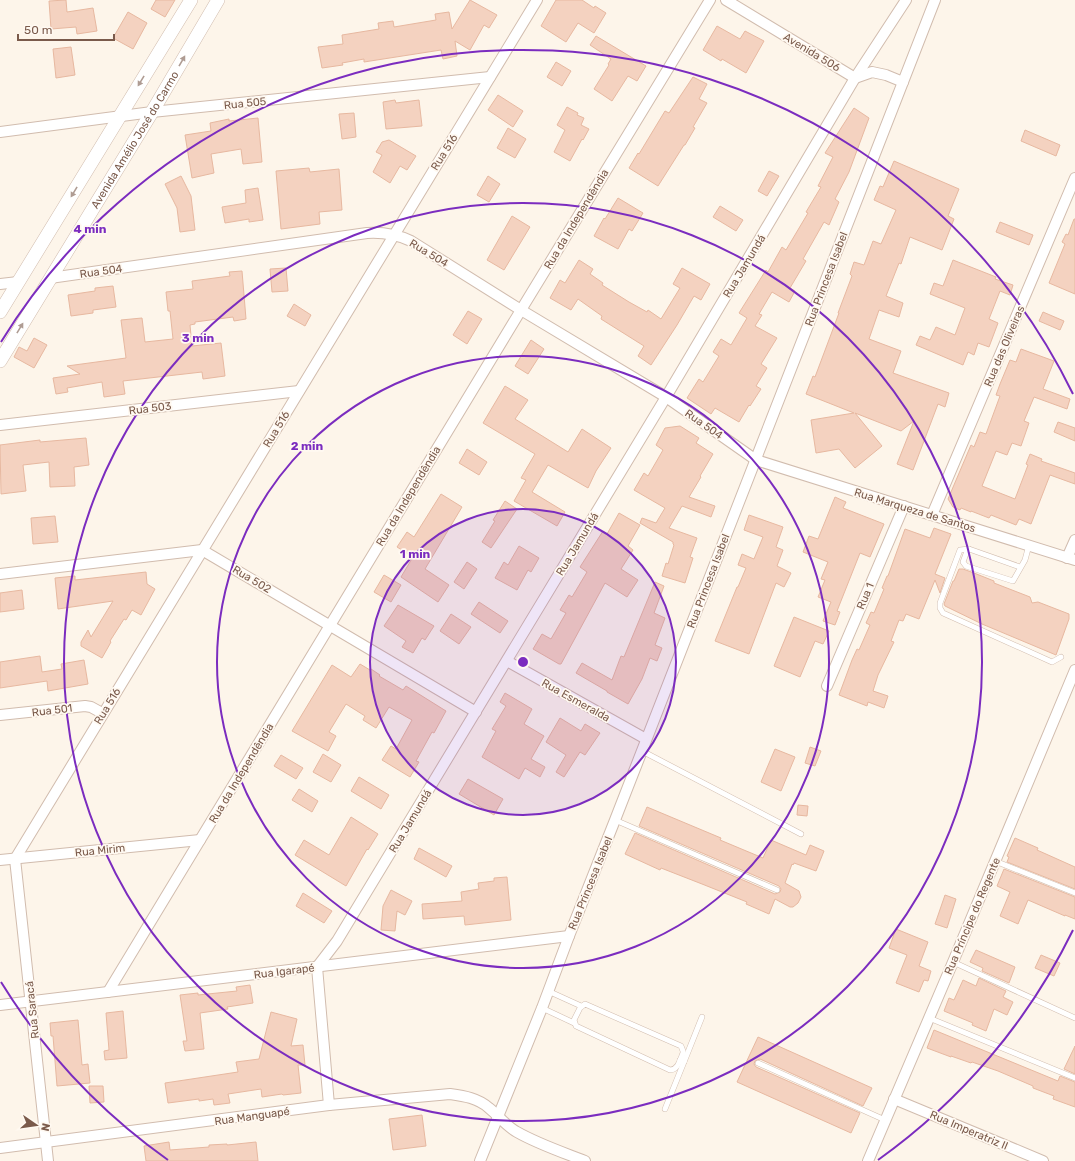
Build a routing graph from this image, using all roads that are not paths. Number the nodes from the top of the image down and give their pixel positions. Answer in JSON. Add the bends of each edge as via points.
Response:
{"nodes":[{"id":1,"x":191,"y":0,"type":"edge"},
{"id":2,"x":218,"y":0,"type":"edge"},
{"id":3,"x":537,"y":0,"type":"edge"},
{"id":4,"x":710,"y":0,"type":"edge"},
{"id":5,"x":726,"y":0,"type":"edge"},
{"id":6,"x":906,"y":0,"type":"edge"},
{"id":7,"x":935,"y":0,"type":"edge"},
{"id":8,"x":490,"y":77,"type":"junction"},
{"id":9,"x":855,"y":78,"type":"junction"},
{"id":10,"x":903,"y":82,"type":"junction"},
{"id":11,"x":152,"y":112,"type":"junction"},
{"id":12,"x":120,"y":116,"type":"junction"},
{"id":13,"x":0,"y":132,"type":"edge"},
{"id":14,"x":1075,"y":178,"type":"edge"},
{"id":15,"x":394,"y":234,"type":"junction"},
{"id":16,"x":50,"y":278,"type":"junction"},
{"id":17,"x":18,"y":282,"type":"junction"},
{"id":18,"x":0,"y":284,"type":"edge"},
{"id":19,"x":521,"y":310,"type":"junction"},
{"id":20,"x":0,"y":312,"type":"edge"},
{"id":21,"x":0,"y":361,"type":"edge"},
{"id":22,"x":299,"y":391,"type":"junction"},
{"id":23,"x":666,"y":397,"type":"junction"},
{"id":24,"x":0,"y":425,"type":"edge"},
{"id":25,"x":756,"y":460,"type":"junction"},
{"id":26,"x":904,"y":506,"type":"junction"},
{"id":27,"x":932,"y":515,"type":"junction"},
{"id":28,"x":1075,"y":540,"type":"edge"},
{"id":29,"x":1029,"y":545,"type":"junction"},
{"id":30,"x":969,"y":549,"type":"junction"},
{"id":31,"x":202,"y":550,"type":"junction"},
{"id":32,"x":1071,"y":559,"type":"edge"},
{"id":33,"x":966,"y":566,"type":"junction"},
{"id":34,"x":954,"y":567,"type":"junction"},
{"id":35,"x":1020,"y":567,"type":"junction"},
{"id":36,"x":0,"y":574,"type":"edge"},
{"id":37,"x":330,"y":626,"type":"junction"},
{"id":38,"x":1060,"y":657,"type":"dead end"},
{"id":39,"x":507,"y":661,"type":"junction"},
{"id":40,"x":1075,"y":670,"type":"edge"},
{"id":41,"x":827,"y":686,"type":"dead end"},
{"id":42,"x":476,"y":712,"type":"junction"},
{"id":43,"x":102,"y":713,"type":"junction"},
{"id":44,"x":0,"y":715,"type":"edge"},
{"id":45,"x":646,"y":739,"type":"junction"},
{"id":46,"x":642,"y":751,"type":"junction"},
{"id":47,"x":615,"y":820,"type":"junction"},
{"id":48,"x":800,"y":834,"type":"dead end"},
{"id":49,"x":200,"y":840,"type":"junction"},
{"id":50,"x":15,"y":859,"type":"junction"},
{"id":51,"x":0,"y":860,"type":"edge"},
{"id":52,"x":995,"y":861,"type":"junction"},
{"id":53,"x":777,"y":890,"type":"dead end"},
{"id":54,"x":1075,"y":893,"type":"edge"},
{"id":55,"x":569,"y":936,"type":"junction"},
{"id":56,"x":953,"y":962,"type":"junction"},
{"id":57,"x":317,"y":967,"type":"junction"},
{"id":58,"x":548,"y":991,"type":"junction"},
{"id":59,"x":108,"y":992,"type":"junction"},
{"id":60,"x":31,"y":1002,"type":"junction"},
{"id":61,"x":0,"y":1005,"type":"edge"},
{"id":62,"x":581,"y":1006,"type":"junction"},
{"id":63,"x":542,"y":1008,"type":"junction"},
{"id":64,"x":702,"y":1017,"type":"dead end"},
{"id":65,"x":929,"y":1018,"type":"junction"},
{"id":66,"x":1075,"y":1018,"type":"edge"},
{"id":67,"x":574,"y":1023,"type":"junction"},
{"id":68,"x":682,"y":1061,"type":"junction"},
{"id":69,"x":758,"y":1063,"type":"dead end"},
{"id":70,"x":1075,"y":1078,"type":"edge"},
{"id":71,"x":894,"y":1099,"type":"junction"},
{"id":72,"x":329,"y":1105,"type":"junction"},
{"id":73,"x":665,"y":1109,"type":"dead end"},
{"id":74,"x":498,"y":1116,"type":"junction"},
{"id":75,"x":886,"y":1120,"type":"junction"},
{"id":76,"x":47,"y":1143,"type":"junction"},
{"id":77,"x":0,"y":1148,"type":"edge"},
{"id":78,"x":48,"y":1161,"type":"edge"},
{"id":79,"x":480,"y":1161,"type":"edge"},
{"id":80,"x":585,"y":1161,"type":"edge"},
{"id":81,"x":868,"y":1161,"type":"edge"},
{"id":82,"x":1043,"y":1161,"type":"edge"}],
"edges":[{"from":1,"to":12,"type":"street","one_way":true},
{"from":11,"to":2,"type":"street","name":"Avenida Amélio José do Carmo","one_way":true},
{"from":3,"to":8,"type":"street","name":"Rua 516"},
{"from":4,"to":19,"type":"street","name":"Rua da Independêndia"},
{"from":5,"to":9,"type":"street","name":"Avenida 506"},
{"from":6,"to":9,"type":"street","name":"Rua Jamundá"},
{"from":7,"to":10,"type":"street","name":"Rua Princesa Isabel"},
{"from":8,"to":11,"type":"street","name":"Rua 505"},
{"from":8,"to":15,"type":"street","name":"Rua 516"},
{"from":9,"to":10,"type":"street","via":[[872,72]]},
{"from":9,"to":23,"type":"street","name":"Rua Jamundá"},
{"from":10,"to":25,"type":"street","name":"Rua Princesa Isabel"},
{"from":11,"to":12,"type":"street","name":"Rua 505"},
{"from":11,"to":16,"type":"street","name":"Avenida Amélio José do Carmo"},
{"from":12,"to":13,"type":"street","name":"Rua 505"},
{"from":12,"to":17,"type":"street","one_way":true},
{"from":14,"to":27,"type":"street","name":"Rua das Oliveiras"},
{"from":15,"to":16,"type":"street","name":"Rua 504","via":[[367,233]]},
{"from":15,"to":19,"type":"street","name":"Rua 504","via":[[411,241]]},
{"from":15,"to":22,"type":"street","name":"Rua 516"},
{"from":21,"to":16,"type":"street","name":"Avenida Amélio José do Carmo","one_way":true},
{"from":17,"to":18,"type":"street"},
{"from":17,"to":20,"type":"street"},
{"from":19,"to":23,"type":"street","name":"Rua 504"},
{"from":19,"to":37,"type":"street","name":"Rua da Independêndia"},
{"from":22,"to":24,"type":"street","name":"Rua 503"},
{"from":22,"to":31,"type":"street","name":"Rua 516"},
{"from":23,"to":25,"type":"street","name":"Rua 504"},
{"from":23,"to":39,"type":"street","name":"Rua Jamundá"},
{"from":25,"to":26,"type":"street","name":"Rua Marqueza de Santos"},
{"from":25,"to":45,"type":"street","name":"Rua Princesa Isabel"},
{"from":26,"to":27,"type":"street","name":"Rua Marqueza de Santos"},
{"from":26,"to":41,"type":"street","name":"Rua 1"},
{"from":27,"to":29,"type":"street","name":"Rua Marqueza de Santos"},
{"from":28,"to":32,"type":"street"},
{"from":29,"to":32,"type":"street","name":"Rua Marqueza de Santos"},
{"from":29,"to":35,"type":"lane"},
{"from":30,"to":33,"type":"lane","via":[[963,562]]},
{"from":30,"to":34,"type":"lane","via":[[960,550]]},
{"from":30,"to":35,"type":"lane"},
{"from":31,"to":36,"type":"street"},
{"from":31,"to":37,"type":"street","name":"Rua 502"},
{"from":31,"to":43,"type":"street","name":"Rua 516"},
{"from":33,"to":34,"type":"lane"},
{"from":33,"to":35,"type":"lane","via":[[1013,581]]},
{"from":34,"to":38,"type":"lane","via":[[940,603],[943,613],[1052,662]]},
{"from":37,"to":42,"type":"street","name":"Rua 502"},
{"from":37,"to":49,"type":"street","name":"Rua da Independêndia"},
{"from":39,"to":42,"type":"street","name":"Rua Jamundá"},
{"from":39,"to":45,"type":"street","name":"Rua Esmeralda"},
{"from":40,"to":52,"type":"street","name":"Rua Príncipe do Regente"},
{"from":42,"to":57,"type":"street","name":"Rua Jamundá","via":[[337,941]]},
{"from":43,"to":44,"type":"street","name":"Rua 501","via":[[85,706]]},
{"from":43,"to":50,"type":"street","name":"Rua 516"},
{"from":45,"to":46,"type":"street","name":"Rua Princesa Isabel"},
{"from":46,"to":47,"type":"street","name":"Rua Princesa Isabel"},
{"from":46,"to":48,"type":"lane"},
{"from":47,"to":53,"type":"lane"},
{"from":47,"to":55,"type":"street","name":"Rua Princesa Isabel"},
{"from":49,"to":50,"type":"street","name":"Rua Mirim"},
{"from":49,"to":59,"type":"street","name":"Rua da Independêndia"},
{"from":50,"to":51,"type":"street","name":"Rua Mirim"},
{"from":50,"to":60,"type":"street","name":"Rua Saracá"},
{"from":52,"to":54,"type":"lane"},
{"from":52,"to":56,"type":"street","name":"Rua Príncipe do Regente"},
{"from":55,"to":57,"type":"street","name":"Rua Igarapé"},
{"from":55,"to":58,"type":"street","name":"Rua Princesa Isabel"},
{"from":56,"to":65,"type":"street","name":"Rua Príncipe do Regente"},
{"from":56,"to":66,"type":"lane"},
{"from":57,"to":59,"type":"street","name":"Rua Igarapé"},
{"from":57,"to":72,"type":"street"},
{"from":58,"to":62,"type":"lane"},
{"from":58,"to":63,"type":"street","name":"Rua Princesa Isabel"},
{"from":59,"to":60,"type":"street","name":"Rua Igarapé"},
{"from":60,"to":61,"type":"street","name":"Rua Igarapé"},
{"from":60,"to":76,"type":"street","name":"Rua Saracá"},
{"from":62,"to":67,"type":"lane"},
{"from":62,"to":68,"type":"lane","via":[[587,1005],[682,1046]]},
{"from":63,"to":67,"type":"lane"},
{"from":63,"to":74,"type":"street","name":"Rua Princesa Isabel"},
{"from":64,"to":68,"type":"lane"},
{"from":65,"to":70,"type":"lane"},
{"from":65,"to":71,"type":"street","name":"Rua Príncipe do Regente"},
{"from":67,"to":68,"type":"lane","via":[[670,1070],[675,1069]]},
{"from":68,"to":73,"type":"lane"},
{"from":69,"to":75,"type":"lane"},
{"from":71,"to":75,"type":"street","name":"Rua Príncipe do Regente"},
{"from":71,"to":82,"type":"street","name":"Rua Imperatriz II"},
{"from":72,"to":74,"type":"street","name":"Rua Manguapé","via":[[450,1094],[477,1100]]},
{"from":72,"to":76,"type":"street","name":"Rua Manguapé"},
{"from":74,"to":79,"type":"street","name":"Rua Princesa Isabel"},
{"from":74,"to":80,"type":"street","name":"Rua Manguapé","via":[[516,1132]]},
{"from":75,"to":81,"type":"street","name":"Rua Príncipe do Regente"},
{"from":76,"to":77,"type":"street","name":"Rua Manguapé"},
{"from":76,"to":78,"type":"street","name":"Rua Saracá"}]}
